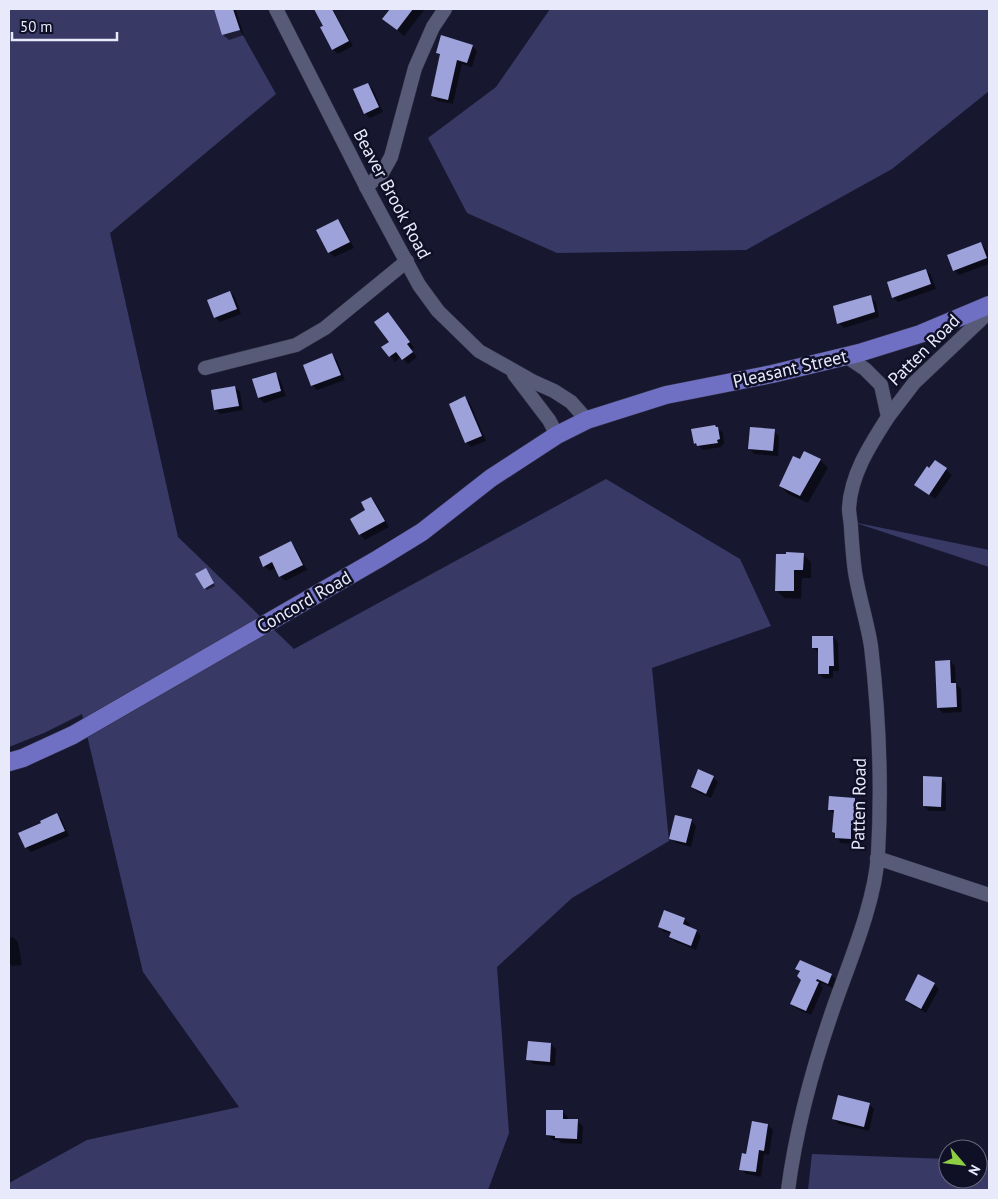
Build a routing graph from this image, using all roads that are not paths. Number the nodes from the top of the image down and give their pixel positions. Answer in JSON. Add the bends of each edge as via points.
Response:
{"nodes":[{"id":1,"x":276,"y":9,"type":"edge"},
{"id":2,"x":445,"y":9,"type":"edge"},
{"id":3,"x":366,"y":187,"type":"junction"},
{"id":4,"x":407,"y":261,"type":"junction"},
{"id":5,"x":989,"y":305,"type":"edge"},
{"id":6,"x":989,"y":312,"type":"edge"},
{"id":7,"x":847,"y":357,"type":"junction"},
{"id":8,"x":205,"y":368,"type":"dead end"},
{"id":9,"x":511,"y":369,"type":"junction"},
{"id":10,"x":888,"y":417,"type":"junction"},
{"id":11,"x":587,"y":420,"type":"junction"},
{"id":12,"x":557,"y":434,"type":"junction"},
{"id":13,"x":9,"y":762,"type":"edge"},
{"id":14,"x":878,"y":858,"type":"junction"},
{"id":15,"x":989,"y":895,"type":"edge"},
{"id":16,"x":788,"y":1190,"type":"edge"}],
"edges":[{"from":1,"to":3,"type":"street","name":"Beaver Brook Road"},
{"from":2,"to":3,"type":"street","via":[[433,27],[415,68],[391,157],[382,173]]},
{"from":3,"to":4,"type":"street","name":"Beaver Brook Road"},
{"from":4,"to":8,"type":"street","via":[[325,328],[296,345]]},
{"from":4,"to":9,"type":"street","name":"Beaver Brook Road","via":[[438,311],[479,351]]},
{"from":5,"to":7,"type":"main road","name":"Pleasant Street","via":[[920,334]]},
{"from":6,"to":10,"type":"street","name":"Patten Road","via":[[914,382]]},
{"from":7,"to":10,"type":"street","name":"Patten Road","via":[[881,385]]},
{"from":7,"to":11,"type":"main road","name":"Pleasant Street","via":[[666,394]]},
{"from":9,"to":11,"type":"street","name":"Beaver Brook Road","via":[[571,402]]},
{"from":9,"to":12,"type":"street","name":"Beaver Brook Road"},
{"from":10,"to":14,"type":"street","name":"Patten Road","via":[[857,471],[849,510],[855,572],[873,669],[880,766]]},
{"from":11,"to":12,"type":"main road","name":"Concord Road"},
{"from":12,"to":13,"type":"main road","name":"Concord Road","via":[[384,556],[73,735]]},
{"from":14,"to":15,"type":"street"},
{"from":14,"to":16,"type":"street","name":"Patten Road","via":[[861,929],[805,1096]]}]}
